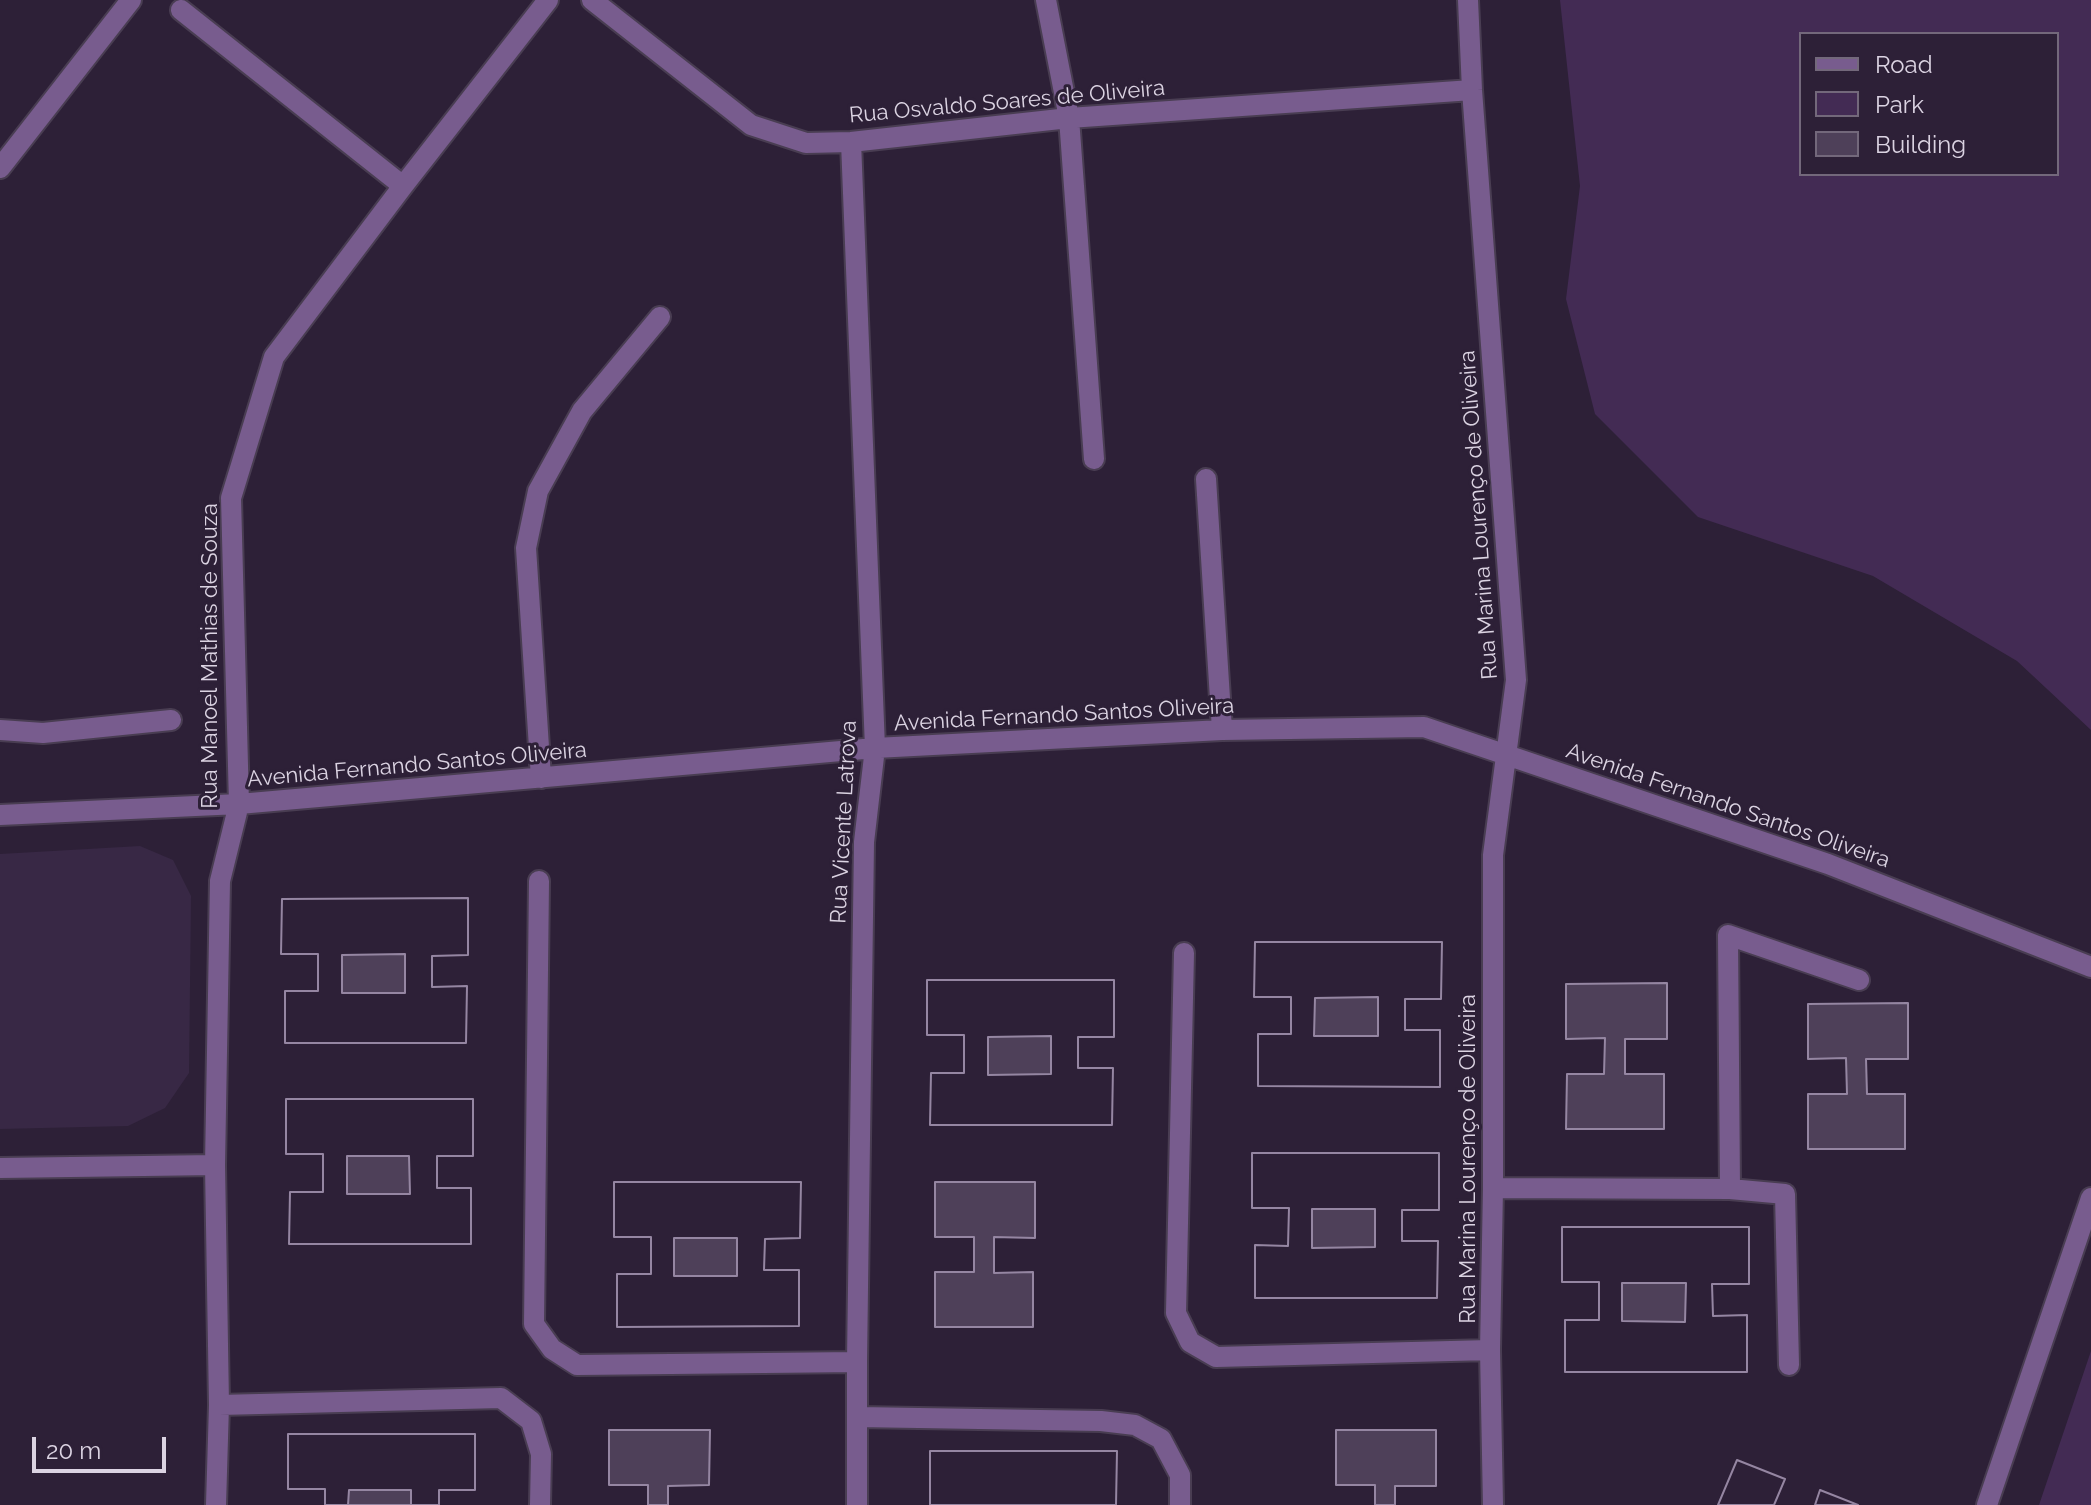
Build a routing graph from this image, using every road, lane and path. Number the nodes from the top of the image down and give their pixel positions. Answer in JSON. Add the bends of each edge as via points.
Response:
{"nodes":[{"id":1,"x":131,"y":0,"type":"edge"},
{"id":2,"x":548,"y":0,"type":"edge"},
{"id":3,"x":592,"y":0,"type":"edge"},
{"id":4,"x":1046,"y":0,"type":"edge"},
{"id":5,"x":1468,"y":0,"type":"edge"},
{"id":6,"x":181,"y":10,"type":"dead end"},
{"id":7,"x":1472,"y":90,"type":"junction"},
{"id":8,"x":1069,"y":118,"type":"junction"},
{"id":9,"x":851,"y":142,"type":"junction"},
{"id":10,"x":0,"y":168,"type":"edge"},
{"id":11,"x":403,"y":186,"type":"junction"},
{"id":12,"x":660,"y":317,"type":"dead end"},
{"id":13,"x":1094,"y":459,"type":"dead end"},
{"id":14,"x":1206,"y":479,"type":"dead end"},
{"id":15,"x":171,"y":720,"type":"dead end"},
{"id":16,"x":0,"y":730,"type":"edge"},
{"id":17,"x":1222,"y":730,"type":"junction"},
{"id":18,"x":875,"y":748,"type":"junction"},
{"id":19,"x":1507,"y":754,"type":"junction"},
{"id":20,"x":541,"y":778,"type":"junction"},
{"id":21,"x":239,"y":804,"type":"junction"},
{"id":22,"x":0,"y":815,"type":"edge"},
{"id":23,"x":539,"y":881,"type":"dead end"},
{"id":24,"x":1184,"y":953,"type":"dead end"},
{"id":25,"x":2091,"y":967,"type":"edge"},
{"id":26,"x":1859,"y":980,"type":"dead end"},
{"id":27,"x":215,"y":1165,"type":"junction"},
{"id":28,"x":0,"y":1168,"type":"edge"},
{"id":29,"x":1493,"y":1188,"type":"junction"},
{"id":30,"x":1730,"y":1189,"type":"junction"},
{"id":31,"x":2091,"y":1198,"type":"edge"},
{"id":32,"x":1490,"y":1350,"type":"junction"},
{"id":33,"x":857,"y":1362,"type":"junction"},
{"id":34,"x":1789,"y":1365,"type":"dead end"},
{"id":35,"x":219,"y":1405,"type":"junction"},
{"id":36,"x":858,"y":1417,"type":"junction"},
{"id":37,"x":216,"y":1505,"type":"edge"},
{"id":38,"x":540,"y":1505,"type":"edge"},
{"id":39,"x":857,"y":1505,"type":"edge"},
{"id":40,"x":1180,"y":1505,"type":"edge"},
{"id":41,"x":1493,"y":1505,"type":"edge"},
{"id":42,"x":1987,"y":1505,"type":"edge"}],
"edges":[{"from":1,"to":10,"type":"street"},
{"from":2,"to":11,"type":"street","name":"Rua Manoel Mathias de Souza"},
{"from":3,"to":9,"type":"street","name":"Rua Osvaldo Soares de Oliveira","via":[[751,125],[806,143]]},
{"from":4,"to":8,"type":"street"},
{"from":5,"to":7,"type":"street","name":"Rua Marina Lourenço de Oliveira"},
{"from":6,"to":11,"type":"street"},
{"from":7,"to":8,"type":"street","name":"Rua Osvaldo Soares de Oliveira"},
{"from":7,"to":19,"type":"street","name":"Rua Marina Lourenço de Oliveira","via":[[1516,680]]},
{"from":8,"to":9,"type":"street","name":"Rua Osvaldo Soares de Oliveira"},
{"from":8,"to":13,"type":"street"},
{"from":9,"to":18,"type":"street","name":"Rua Vicente Latrova"},
{"from":11,"to":21,"type":"street","name":"Rua Manoel Mathias de Souza","via":[[274,357],[231,498]]},
{"from":12,"to":20,"type":"street","via":[[582,411],[538,491],[526,548]]},
{"from":14,"to":17,"type":"street"},
{"from":15,"to":16,"type":"street","via":[[43,733]]},
{"from":17,"to":18,"type":"street","name":"Avenida Fernando Santos Oliveira"},
{"from":17,"to":19,"type":"street","name":"Avenida Fernando Santos Oliveira","via":[[1424,727]]},
{"from":18,"to":20,"type":"street","name":"Avenida Fernando Santos Oliveira"},
{"from":18,"to":33,"type":"street","name":"Rua Vicente Latrova","via":[[864,842]]},
{"from":19,"to":25,"type":"street","name":"Avenida Fernando Santos Oliveira","via":[[1828,864]]},
{"from":19,"to":29,"type":"street","name":"Rua Marina Lourenço de Oliveira","via":[[1493,855]]},
{"from":20,"to":21,"type":"street","name":"Avenida Fernando Santos Oliveira"},
{"from":21,"to":22,"type":"street","name":"Avenida Fernando Santos Oliveira"},
{"from":21,"to":27,"type":"street","name":"Rua Manoel Mathias de Souza","via":[[220,881]]},
{"from":23,"to":33,"type":"street","via":[[534,1324],[552,1349],[577,1365]]},
{"from":24,"to":32,"type":"street","via":[[1176,1313],[1190,1342],[1216,1357]]},
{"from":26,"to":30,"type":"street","via":[[1728,935]]},
{"from":27,"to":28,"type":"street"},
{"from":27,"to":35,"type":"street","name":"Rua Manoel Mathias de Souza"},
{"from":29,"to":30,"type":"street"},
{"from":29,"to":32,"type":"street","name":"Rua Marina Lourenço de Oliveira"},
{"from":30,"to":34,"type":"street","via":[[1785,1194]]},
{"from":31,"to":42,"type":"street"},
{"from":32,"to":41,"type":"street","name":"Rua Marina Lourenço de Oliveira"},
{"from":33,"to":36,"type":"street","name":"Rua Vicente Latrova"},
{"from":35,"to":37,"type":"street","name":"Rua Manoel Mathias de Souza"},
{"from":35,"to":38,"type":"street","via":[[501,1398],[531,1421],[541,1454]]},
{"from":36,"to":39,"type":"street","name":"Rua Vicente Latrova"},
{"from":36,"to":40,"type":"street","via":[[1135,1425],[1161,1439],[1180,1475]]}]}
